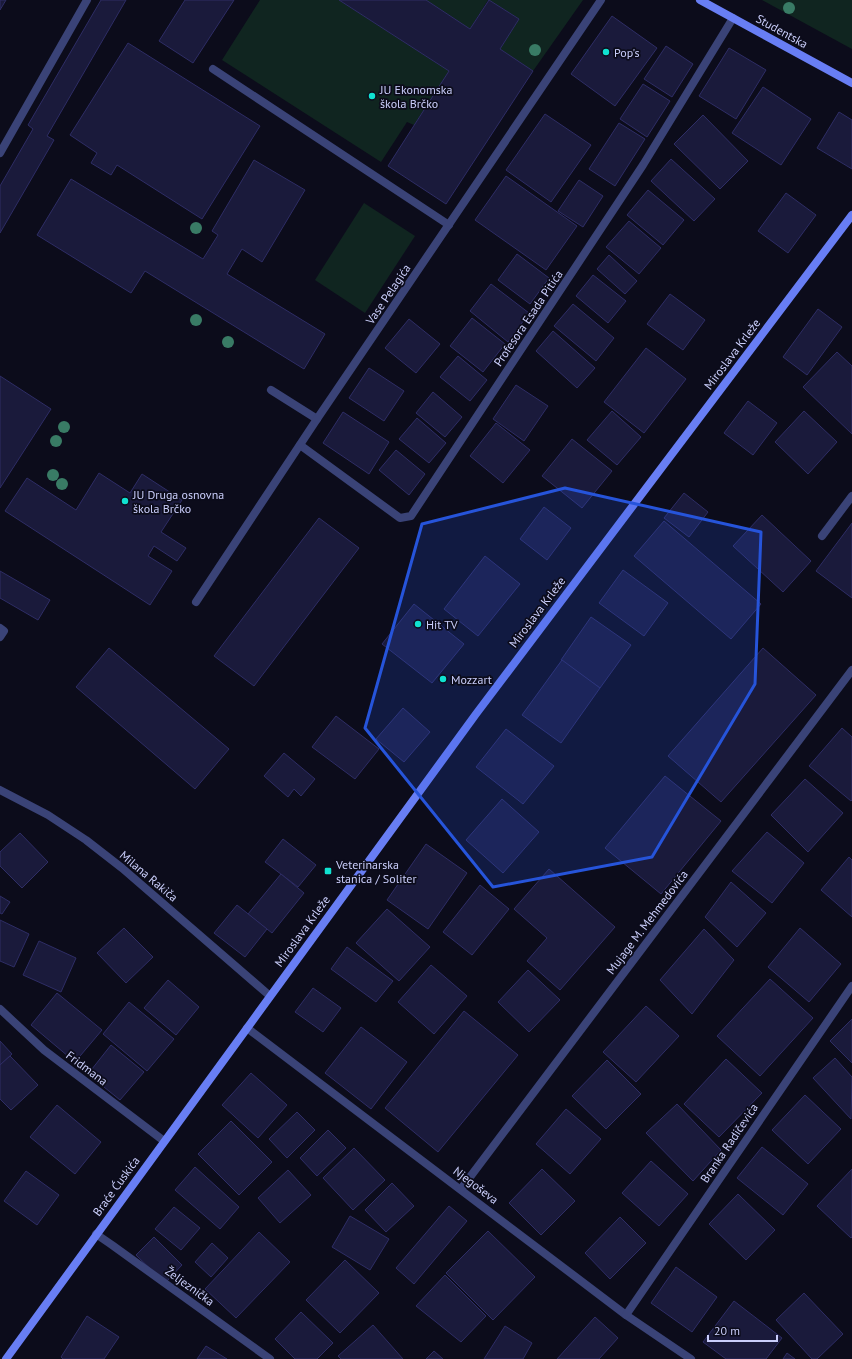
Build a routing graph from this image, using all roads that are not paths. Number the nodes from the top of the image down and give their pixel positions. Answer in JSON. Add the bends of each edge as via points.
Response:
{"nodes":[{"id":1,"x":87,"y":0,"type":"edge"},
{"id":2,"x":601,"y":0,"type":"edge"},
{"id":3,"x":700,"y":0,"type":"edge"},
{"id":4,"x":733,"y":18,"type":"junction"},
{"id":5,"x":213,"y":69,"type":"dead end"},
{"id":6,"x":852,"y":83,"type":"edge"},
{"id":7,"x":0,"y":154,"type":"edge"},
{"id":8,"x":852,"y":215,"type":"edge"},
{"id":9,"x":449,"y":224,"type":"junction"},
{"id":10,"x":271,"y":390,"type":"dead end"},
{"id":11,"x":317,"y":419,"type":"junction"},
{"id":12,"x":300,"y":445,"type":"junction"},
{"id":13,"x":852,"y":496,"type":"edge"},
{"id":14,"x":822,"y":536,"type":"dead end"},
{"id":15,"x":196,"y":602,"type":"dead end"},
{"id":16,"x":0,"y":628,"type":"edge"},
{"id":17,"x":0,"y":637,"type":"edge"},
{"id":18,"x":852,"y":670,"type":"edge"},
{"id":19,"x":0,"y":790,"type":"edge"},
{"id":20,"x":852,"y":986,"type":"edge"},
{"id":21,"x":270,"y":996,"type":"junction"},
{"id":22,"x":0,"y":1009,"type":"edge"},
{"id":23,"x":247,"y":1028,"type":"junction"},
{"id":24,"x":164,"y":1141,"type":"junction"},
{"id":25,"x":461,"y":1189,"type":"junction"},
{"id":26,"x":96,"y":1234,"type":"junction"},
{"id":27,"x":626,"y":1315,"type":"junction"},
{"id":28,"x":6,"y":1359,"type":"edge"},
{"id":29,"x":270,"y":1359,"type":"edge"},
{"id":30,"x":692,"y":1359,"type":"edge"}],
"edges":[{"from":1,"to":7,"type":"street"},
{"from":2,"to":9,"type":"street","name":"Vase Pelagića"},
{"from":3,"to":4,"type":"main road","name":"Studentska"},
{"from":4,"to":6,"type":"main road","name":"Studentska"},
{"from":4,"to":12,"type":"street","name":"Profesora Esada Pitića","via":[[643,165],[411,516],[400,518]]},
{"from":5,"to":9,"type":"street"},
{"from":8,"to":21,"type":"main road","name":"Miroslava Krleže","via":[[476,714]]},
{"from":9,"to":11,"type":"street","name":"Vase Pelagića"},
{"from":10,"to":11,"type":"street"},
{"from":11,"to":12,"type":"street","name":"Vase Pelagića"},
{"from":12,"to":15,"type":"street","name":"Vase Pelagića"},
{"from":13,"to":14,"type":"street"},
{"from":16,"to":17,"type":"street","via":[[4,631]]},
{"from":18,"to":25,"type":"street","name":"Mujage M. Mehmedovića"},
{"from":19,"to":21,"type":"street","name":"Milana Rakiča","via":[[48,814],[86,840]]},
{"from":20,"to":27,"type":"street","name":"Branka Radičevića"},
{"from":21,"to":23,"type":"main road","name":"Miroslava Krleže"},
{"from":22,"to":24,"type":"street","name":"Fridmana","via":[[44,1050]]},
{"from":23,"to":24,"type":"main road","name":"Braće Ćuskića"},
{"from":23,"to":25,"type":"street","name":"Njegoševa"},
{"from":24,"to":26,"type":"main road","name":"Braće Ćuskića"},
{"from":25,"to":27,"type":"street","name":"Njegoševa"},
{"from":26,"to":28,"type":"main road","name":"Braće Ćuskića"},
{"from":26,"to":29,"type":"street","name":"Željeznička"},
{"from":27,"to":30,"type":"street","name":"Njegoševa"}]}
